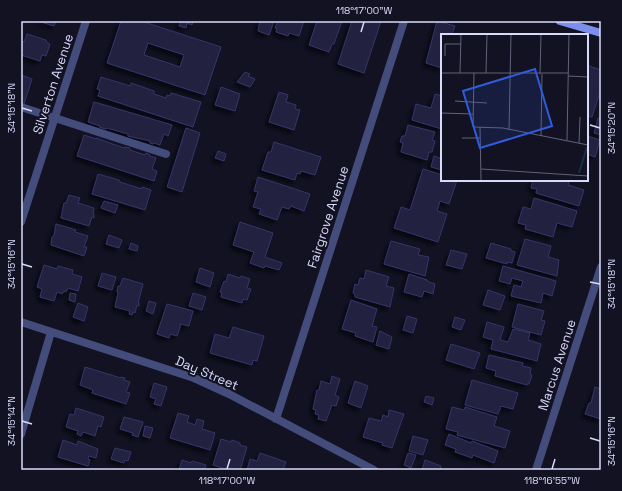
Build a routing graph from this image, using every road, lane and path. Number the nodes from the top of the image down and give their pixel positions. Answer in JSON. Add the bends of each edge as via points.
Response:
{"nodes":[{"id":1,"x":86,"y":21,"type":"edge"},
{"id":2,"x":404,"y":21,"type":"edge"},
{"id":3,"x":560,"y":21,"type":"edge"},
{"id":4,"x":601,"y":33,"type":"edge"},
{"id":5,"x":21,"y":107,"type":"edge"},
{"id":6,"x":55,"y":118,"type":"junction"},
{"id":7,"x":166,"y":154,"type":"dead end"},
{"id":8,"x":24,"y":203,"type":"edge"},
{"id":9,"x":21,"y":222,"type":"edge"},
{"id":10,"x":601,"y":267,"type":"edge"},
{"id":11,"x":21,"y":322,"type":"edge"},
{"id":12,"x":51,"y":332,"type":"junction"},
{"id":13,"x":24,"y":412,"type":"edge"},
{"id":14,"x":276,"y":420,"type":"junction"},
{"id":15,"x":21,"y":434,"type":"edge"},
{"id":16,"x":374,"y":470,"type":"edge"},
{"id":17,"x":536,"y":470,"type":"edge"}],
"edges":[{"from":1,"to":6,"type":"street","name":"Silverton Avenue"},
{"from":2,"to":14,"type":"street","name":"Fairgrove Avenue"},
{"from":3,"to":4,"type":"street"},
{"from":5,"to":6,"type":"street"},
{"from":6,"to":7,"type":"street"},
{"from":6,"to":8,"type":"street","name":"Silverton Avenue"},
{"from":8,"to":9,"type":"street","name":"Silverton Avenue"},
{"from":10,"to":17,"type":"street","name":"Marcus Avenue"},
{"from":11,"to":12,"type":"street","name":"Day Street"},
{"from":12,"to":13,"type":"street"},
{"from":12,"to":14,"type":"street","name":"Day Street","via":[[194,378]]},
{"from":13,"to":15,"type":"street"},
{"from":14,"to":16,"type":"street","name":"Day Street"}]}
